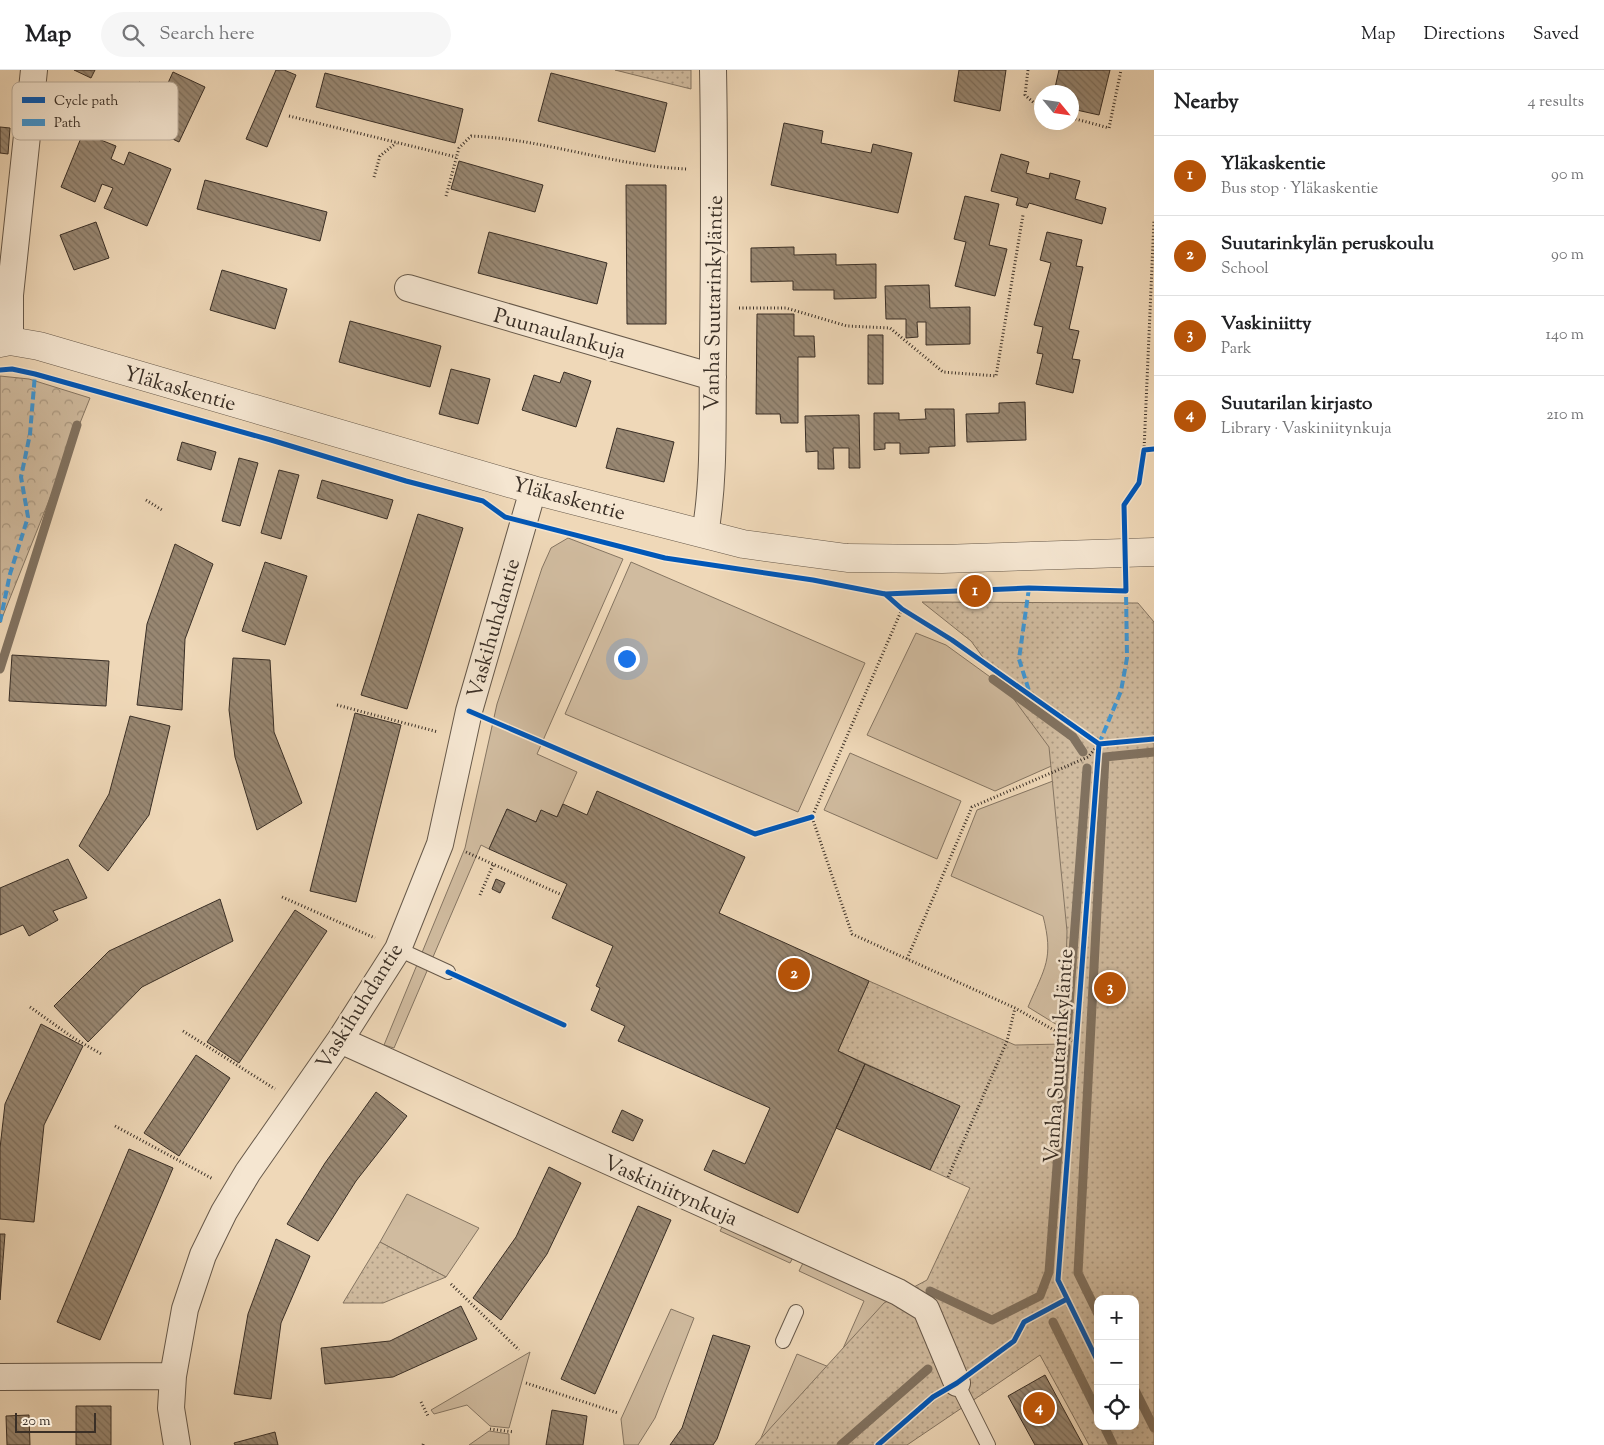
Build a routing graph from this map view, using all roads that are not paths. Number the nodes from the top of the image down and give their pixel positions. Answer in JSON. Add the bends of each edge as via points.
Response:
{"nodes":[{"id":1,"x":713,"y":70,"type":"edge"},
{"id":2,"x":27,"y":140,"type":"edge"},
{"id":3,"x":408,"y":288,"type":"dead end"},
{"id":4,"x":5,"y":342,"type":"edge"},
{"id":5,"x":712,"y":377,"type":"junction"},
{"id":6,"x":534,"y":490,"type":"junction"},
{"id":7,"x":705,"y":534,"type":"junction"},
{"id":8,"x":1154,"y":552,"type":"edge"},
{"id":9,"x":389,"y":945,"type":"junction"},
{"id":10,"x":448,"y":972,"type":"dead end"},
{"id":11,"x":340,"y":1040,"type":"junction"},
{"id":12,"x":796,"y":1312,"type":"dead end"},
{"id":13,"x":783,"y":1342,"type":"dead end"},
{"id":14,"x":173,"y":1376,"type":"junction"},
{"id":15,"x":0,"y":1377,"type":"edge"},
{"id":16,"x":957,"y":1383,"type":"joint"},
{"id":17,"x":177,"y":1445,"type":"edge"},
{"id":18,"x":988,"y":1445,"type":"edge"}],
"edges":[{"from":1,"to":5,"type":"street","name":"Vanha Suutarinkyläntie"},
{"from":2,"to":4,"type":"street"},
{"from":3,"to":5,"type":"street","name":"Puunaulankuja"},
{"from":4,"to":6,"type":"street","name":"Yläkaskentie","via":[[39,346]]},
{"from":5,"to":7,"type":"street","name":"Vanha Suutarinkyläntie","via":[[710,505]]},
{"from":6,"to":7,"type":"street","name":"Yläkaskentie"},
{"from":6,"to":9,"type":"street","name":"Vaskihuhdantie","via":[[469,711],[440,844]]},
{"from":7,"to":8,"type":"street","name":"Yläkaskentie","via":[[743,544],[847,558],[942,559]]},
{"from":9,"to":10,"type":"lane"},
{"from":9,"to":11,"type":"street","name":"Vaskihuhdantie"},
{"from":11,"to":14,"type":"street","name":"Vaskihuhdantie","via":[[248,1172],[203,1255],[185,1309]]},
{"from":11,"to":16,"type":"street","name":"Vaskiniitynkuja","via":[[898,1292],[926,1309]]},
{"from":12,"to":13,"type":"lane"},
{"from":14,"to":15,"type":"street"},
{"from":14,"to":17,"type":"street","name":"Vaskihuhdantie","via":[[172,1408]]},
{"from":16,"to":18,"type":"lane"}]}
